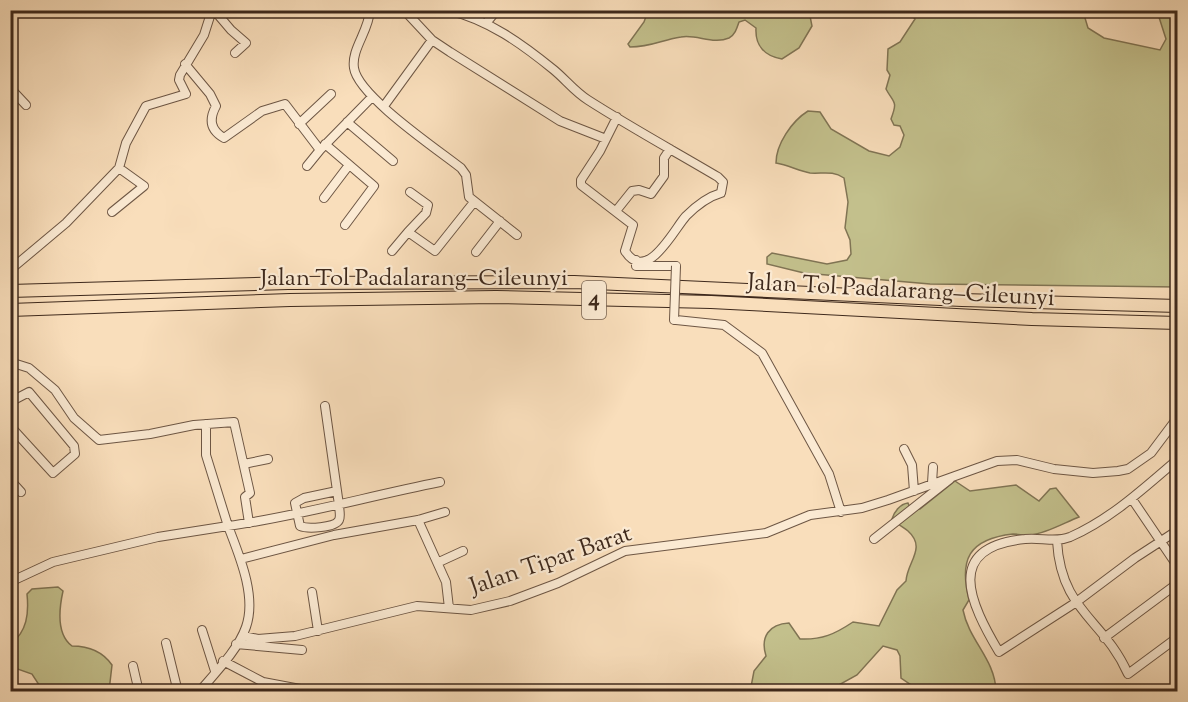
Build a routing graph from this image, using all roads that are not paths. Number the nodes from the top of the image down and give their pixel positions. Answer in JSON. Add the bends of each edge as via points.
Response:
{"nodes":[{"id":1,"x":213,"y":10,"type":"edge"},
{"id":2,"x":370,"y":10,"type":"edge"},
{"id":3,"x":404,"y":10,"type":"edge"},
{"id":4,"x":447,"y":10,"type":"edge"},
{"id":5,"x":497,"y":10,"type":"edge"},
{"id":6,"x":488,"y":22,"type":"junction"},
{"id":7,"x":432,"y":40,"type":"junction"},
{"id":8,"x":235,"y":53,"type":"dead end"},
{"id":9,"x":185,"y":64,"type":"junction"},
{"id":10,"x":10,"y":88,"type":"edge"},
{"id":11,"x":331,"y":94,"type":"dead end"},
{"id":12,"x":372,"y":97,"type":"junction"},
{"id":13,"x":26,"y":105,"type":"dead end"},
{"id":14,"x":384,"y":106,"type":"junction"},
{"id":15,"x":617,"y":117,"type":"junction"},
{"id":16,"x":347,"y":122,"type":"junction"},
{"id":17,"x":299,"y":124,"type":"junction"},
{"id":18,"x":606,"y":139,"type":"junction"},
{"id":19,"x":322,"y":147,"type":"junction"},
{"id":20,"x":670,"y":149,"type":"junction"},
{"id":21,"x":393,"y":161,"type":"dead end"},
{"id":22,"x":349,"y":165,"type":"junction"},
{"id":23,"x":307,"y":166,"type":"dead end"},
{"id":24,"x":119,"y":168,"type":"junction"},
{"id":25,"x":410,"y":192,"type":"dead end"},
{"id":26,"x":324,"y":198,"type":"dead end"},
{"id":27,"x":474,"y":202,"type":"junction"},
{"id":28,"x":616,"y":211,"type":"junction"},
{"id":29,"x":112,"y":212,"type":"dead end"},
{"id":30,"x":500,"y":221,"type":"junction"},
{"id":31,"x":345,"y":225,"type":"dead end"},
{"id":32,"x":408,"y":232,"type":"junction"},
{"id":33,"x":517,"y":235,"type":"dead end"},
{"id":34,"x":392,"y":251,"type":"dead end"},
{"id":35,"x":476,"y":252,"type":"dead end"},
{"id":36,"x":636,"y":260,"type":"junction"},
{"id":37,"x":10,"y":270,"type":"edge"},
{"id":38,"x":10,"y":291,"type":"edge"},
{"id":39,"x":1178,"y":306,"type":"edge"},
{"id":40,"x":10,"y":310,"type":"edge"},
{"id":41,"x":1178,"y":323,"type":"edge"},
{"id":42,"x":10,"y":362,"type":"edge"},
{"id":43,"x":10,"y":402,"type":"edge"},
{"id":44,"x":325,"y":406,"type":"dead end"},
{"id":45,"x":1178,"y":417,"type":"edge"},
{"id":46,"x":206,"y":424,"type":"junction"},
{"id":47,"x":10,"y":426,"type":"edge"},
{"id":48,"x":904,"y":449,"type":"dead end"},
{"id":49,"x":268,"y":459,"type":"dead end"},
{"id":50,"x":1178,"y":459,"type":"edge"},
{"id":51,"x":244,"y":464,"type":"junction"},
{"id":52,"x":933,"y":467,"type":"dead end"},
{"id":53,"x":955,"y":475,"type":"junction"},
{"id":54,"x":10,"y":480,"type":"edge"},
{"id":55,"x":440,"y":482,"type":"dead end"},
{"id":56,"x":932,"y":483,"type":"junction"},
{"id":57,"x":337,"y":491,"type":"junction"},
{"id":58,"x":914,"y":491,"type":"junction"},
{"id":59,"x":21,"y":492,"type":"dead end"},
{"id":60,"x":1132,"y":499,"type":"junction"},
{"id":61,"x":339,"y":505,"type":"junction"},
{"id":62,"x":445,"y":512,"type":"dead end"},
{"id":63,"x":841,"y":512,"type":"junction"},
{"id":64,"x":298,"y":514,"type":"junction"},
{"id":65,"x":417,"y":520,"type":"junction"},
{"id":66,"x":249,"y":523,"type":"junction"},
{"id":67,"x":228,"y":526,"type":"junction"},
{"id":68,"x":1178,"y":530,"type":"edge"},
{"id":69,"x":874,"y":539,"type":"dead end"},
{"id":70,"x":1057,"y":541,"type":"junction"},
{"id":71,"x":1159,"y":542,"type":"junction"},
{"id":72,"x":463,"y":551,"type":"dead end"},
{"id":73,"x":241,"y":559,"type":"junction"},
{"id":74,"x":439,"y":562,"type":"junction"},
{"id":75,"x":1178,"y":567,"type":"edge"},
{"id":76,"x":10,"y":582,"type":"edge"},
{"id":77,"x":1178,"y":583,"type":"edge"},
{"id":78,"x":312,"y":592,"type":"dead end"},
{"id":79,"x":1075,"y":603,"type":"junction"},
{"id":80,"x":448,"y":608,"type":"junction"},
{"id":81,"x":202,"y":630,"type":"dead end"},
{"id":82,"x":318,"y":631,"type":"junction"},
{"id":83,"x":243,"y":636,"type":"junction"},
{"id":84,"x":1178,"y":637,"type":"edge"},
{"id":85,"x":1104,"y":638,"type":"junction"},
{"id":86,"x":166,"y":644,"type":"dead end"},
{"id":87,"x":236,"y":644,"type":"junction"},
{"id":88,"x":302,"y":650,"type":"dead end"},
{"id":89,"x":223,"y":661,"type":"junction"},
{"id":90,"x":133,"y":666,"type":"dead end"},
{"id":91,"x":215,"y":671,"type":"junction"},
{"id":92,"x":140,"y":692,"type":"edge"},
{"id":93,"x":178,"y":692,"type":"edge"},
{"id":94,"x":199,"y":692,"type":"edge"},
{"id":95,"x":316,"y":692,"type":"edge"}],
"edges":[{"from":1,"to":8,"type":"street","via":[[246,43]]},
{"from":1,"to":9,"type":"street","via":[[204,35]]},
{"from":2,"to":12,"type":"street","via":[[354,67],[359,83]]},
{"from":3,"to":7,"type":"street"},
{"from":4,"to":6,"type":"street"},
{"from":5,"to":6,"type":"street"},
{"from":6,"to":15,"type":"street","via":[[554,69],[585,99]]},
{"from":7,"to":14,"type":"street"},
{"from":7,"to":18,"type":"street","via":[[560,121]]},
{"from":9,"to":17,"type":"street","via":[[213,98],[216,106],[211,115],[212,125],[221,137],[227,138],[262,111],[281,104],[288,106]]},
{"from":9,"to":24,"type":"street","via":[[179,80],[186,94],[150,103],[143,109],[126,142]]},
{"from":10,"to":13,"type":"street"},
{"from":11,"to":17,"type":"street"},
{"from":12,"to":14,"type":"street"},
{"from":12,"to":16,"type":"street"},
{"from":14,"to":27,"type":"street","via":[[461,168],[466,175],[468,197]]},
{"from":15,"to":18,"type":"street"},
{"from":15,"to":20,"type":"street"},
{"from":16,"to":19,"type":"street"},
{"from":16,"to":21,"type":"street"},
{"from":17,"to":19,"type":"street"},
{"from":18,"to":28,"type":"street","via":[[581,180],[582,186]]},
{"from":19,"to":22,"type":"street"},
{"from":19,"to":23,"type":"street"},
{"from":20,"to":28,"type":"street","via":[[664,158],[664,176],[651,194],[632,191]]},
{"from":20,"to":36,"type":"street","via":[[718,177],[723,187],[721,192],[699,203],[658,255]]},
{"from":22,"to":26,"type":"street"},
{"from":22,"to":31,"type":"street","via":[[374,186]]},
{"from":24,"to":29,"type":"street","via":[[144,186]]},
{"from":24,"to":37,"type":"street","via":[[66,223]]},
{"from":25,"to":32,"type":"street","via":[[428,205],[426,213]]},
{"from":27,"to":30,"type":"street"},
{"from":27,"to":32,"type":"street","via":[[436,251]]},
{"from":28,"to":36,"type":"street","via":[[633,225],[625,251]]},
{"from":30,"to":33,"type":"street"},
{"from":30,"to":35,"type":"street"},
{"from":32,"to":34,"type":"street"},
{"from":36,"to":63,"type":"street","bridge":true,"via":[[636,266],[678,266],[674,320],[724,325],[762,354],[829,474]]},
{"from":38,"to":39,"type":"highway","name":"Jalan Tol Padalarang–Cileunyi","number":"4","via":[[288,283],[574,282]]},
{"from":40,"to":41,"type":"highway","name":"Jalan Tol Padalarang–Cileunyi","number":"4","via":[[496,297]]},
{"from":42,"to":46,"type":"street","via":[[29,368],[55,390],[74,418],[99,440]]},
{"from":43,"to":47,"type":"street","via":[[29,392],[74,447],[75,454],[53,473]]},
{"from":44,"to":57,"type":"street"},
{"from":45,"to":53,"type":"street","name":"Jalan Tipar Barat","via":[[1151,453],[1118,471],[1073,471],[1007,460]]},
{"from":46,"to":51,"type":"street","via":[[234,422]]},
{"from":46,"to":67,"type":"street","via":[[206,452]]},
{"from":48,"to":58,"type":"street","via":[[912,465]]},
{"from":49,"to":51,"type":"street"},
{"from":50,"to":60,"type":"street"},
{"from":51,"to":66,"type":"street","via":[[250,493],[245,497]]},
{"from":52,"to":56,"type":"street"},
{"from":53,"to":56,"type":"street","name":"Jalan Tipar Barat"},
{"from":53,"to":69,"type":"street"},
{"from":54,"to":59,"type":"street"},
{"from":55,"to":61,"type":"street"},
{"from":56,"to":58,"type":"street","name":"Jalan Tipar Barat"},
{"from":57,"to":61,"type":"street"},
{"from":57,"to":64,"type":"street","via":[[297,501],[294,505]]},
{"from":58,"to":63,"type":"street","name":"Jalan Tipar Barat"},
{"from":60,"to":70,"type":"street","via":[[1099,521]]},
{"from":60,"to":71,"type":"street"},
{"from":61,"to":64,"type":"street"},
{"from":61,"to":64,"type":"street","via":[[340,518],[335,523],[302,528]]},
{"from":62,"to":65,"type":"street"},
{"from":63,"to":80,"type":"street","name":"Jalan Tipar Barat","via":[[810,515],[766,533],[625,551],[510,601],[471,610]]},
{"from":64,"to":66,"type":"street"},
{"from":65,"to":73,"type":"street","via":[[334,535]]},
{"from":65,"to":74,"type":"street"},
{"from":66,"to":67,"type":"street"},
{"from":67,"to":73,"type":"street"},
{"from":67,"to":76,"type":"street","via":[[158,537],[53,562]]},
{"from":68,"to":71,"type":"street"},
{"from":70,"to":79,"type":"street","via":[[1066,587]]},
{"from":70,"to":79,"type":"street","via":[[1026,538],[985,548],[976,556],[970,572],[977,609],[999,652]]},
{"from":71,"to":75,"type":"street"},
{"from":71,"to":79,"type":"street"},
{"from":72,"to":74,"type":"street"},
{"from":73,"to":83,"type":"street","via":[[250,612]]},
{"from":74,"to":80,"type":"street","via":[[446,582]]},
{"from":77,"to":85,"type":"street"},
{"from":78,"to":82,"type":"street"},
{"from":79,"to":85,"type":"street"},
{"from":80,"to":82,"type":"street","name":"Jalan Tipar Barat","via":[[417,606]]},
{"from":81,"to":91,"type":"street"},
{"from":82,"to":83,"type":"street","name":"Jalan Tipar Barat","via":[[274,639]]},
{"from":83,"to":87,"type":"street"},
{"from":84,"to":85,"type":"street","via":[[1128,674]]},
{"from":86,"to":93,"type":"street"},
{"from":87,"to":88,"type":"street"},
{"from":87,"to":89,"type":"street"},
{"from":89,"to":91,"type":"street"},
{"from":89,"to":95,"type":"street","via":[[263,682]]},
{"from":90,"to":92,"type":"street"},
{"from":91,"to":94,"type":"street"}]}
